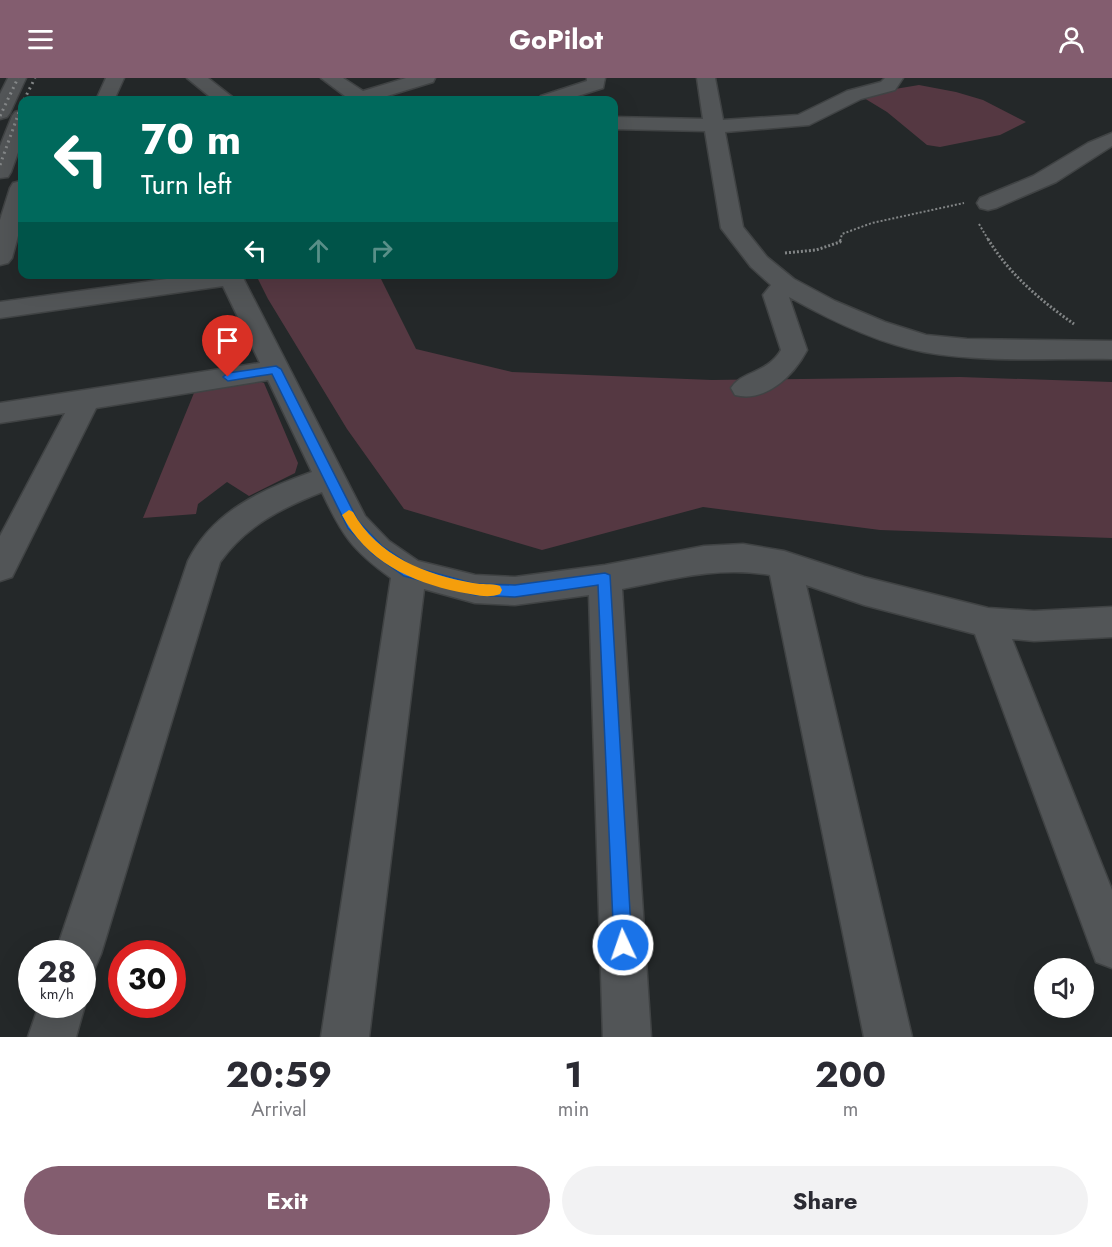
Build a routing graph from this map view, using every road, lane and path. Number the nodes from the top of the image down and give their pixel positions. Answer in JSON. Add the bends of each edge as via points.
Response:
{"nodes":[{"id":1,"x":17,"y":78,"type":"edge"},
{"id":2,"x":115,"y":78,"type":"edge"},
{"id":3,"x":196,"y":78,"type":"edge"},
{"id":4,"x":330,"y":78,"type":"edge"},
{"id":5,"x":426,"y":78,"type":"edge"},
{"id":6,"x":596,"y":78,"type":"edge"},
{"id":7,"x":706,"y":78,"type":"edge"},
{"id":8,"x":894,"y":78,"type":"edge"},
{"id":9,"x":107,"y":96,"type":"edge"},
{"id":10,"x":221,"y":96,"type":"edge"},
{"id":11,"x":354,"y":96,"type":"edge"},
{"id":12,"x":371,"y":96,"type":"edge"},
{"id":13,"x":564,"y":96,"type":"edge"},
{"id":14,"x":0,"y":113,"type":"edge"},
{"id":15,"x":618,"y":123,"type":"edge"},
{"id":16,"x":715,"y":125,"type":"junction"},
{"id":17,"x":18,"y":126,"type":"edge"},
{"id":18,"x":1112,"y":139,"type":"edge"},
{"id":19,"x":0,"y":172,"type":"edge"},
{"id":20,"x":14,"y":189,"type":"edge"},
{"id":21,"x":977,"y":203,"type":"junction"},
{"id":22,"x":754,"y":255,"type":"junction"},
{"id":23,"x":0,"y":258,"type":"edge"},
{"id":24,"x":210,"y":279,"type":"edge"},
{"id":25,"x":231,"y":279,"type":"edge"},
{"id":26,"x":784,"y":284,"type":"junction"},
{"id":27,"x":0,"y":310,"type":"edge"},
{"id":28,"x":1111,"y":350,"type":"edge"},
{"id":29,"x":276,"y":369,"type":"junction"},
{"id":30,"x":745,"y":388,"type":"dead end"},
{"id":31,"x":86,"y":400,"type":"junction"},
{"id":32,"x":0,"y":413,"type":"edge"},
{"id":33,"x":329,"y":478,"type":"junction"},
{"id":34,"x":784,"y":564,"type":"junction"},
{"id":35,"x":0,"y":568,"type":"edge"},
{"id":36,"x":409,"y":572,"type":"junction"},
{"id":37,"x":605,"y":579,"type":"junction"},
{"id":38,"x":1112,"y":622,"type":"edge"},
{"id":39,"x":988,"y":623,"type":"junction"},
{"id":40,"x":82,"y":940,"type":"edge"},
{"id":41,"x":1112,"y":946,"type":"edge"},
{"id":42,"x":58,"y":1018,"type":"edge"},
{"id":43,"x":52,"y":1037,"type":"edge"},
{"id":44,"x":345,"y":1037,"type":"edge"},
{"id":45,"x":627,"y":1037,"type":"edge"},
{"id":46,"x":888,"y":1037,"type":"edge"}],
"edges":[{"from":1,"to":14,"type":"street"},
{"from":2,"to":9,"type":"street"},
{"from":3,"to":10,"type":"street"},
{"from":4,"to":11,"type":"street"},
{"from":5,"to":12,"type":"street"},
{"from":6,"to":13,"type":"street","via":[[596,84]]},
{"from":7,"to":16,"type":"street"},
{"from":8,"to":16,"type":"street","via":[[888,86],[854,95],[802,121]]},
{"from":15,"to":16,"type":"street"},
{"from":16,"to":22,"type":"street","via":[[732,228]]},
{"from":17,"to":19,"type":"street"},
{"from":18,"to":21,"type":"street","via":[[1093,146],[1045,178]]},
{"from":20,"to":23,"type":"street"},
{"from":21,"to":22,"type":"path","via":[[872,223],[842,234],[840,242],[816,250]]},
{"from":21,"to":28,"type":"path","via":[[1001,260],[1050,307]]},
{"from":22,"to":26,"type":"street"},
{"from":24,"to":27,"type":"street"},
{"from":25,"to":29,"type":"street"},
{"from":26,"to":28,"type":"street","via":[[826,308],[924,343],[967,348]]},
{"from":26,"to":30,"type":"street","via":[[776,295],[794,350],[776,375]]},
{"from":29,"to":31,"type":"street"},
{"from":29,"to":33,"type":"street"},
{"from":31,"to":32,"type":"street"},
{"from":31,"to":35,"type":"street"},
{"from":33,"to":36,"type":"street","via":[[353,524],[377,550]]},
{"from":33,"to":40,"type":"street","via":[[259,506],[231,526],[208,555]]},
{"from":34,"to":37,"type":"street","via":[[742,557],[704,559]]},
{"from":34,"to":39,"type":"street","via":[[864,591]]},
{"from":34,"to":46,"type":"street"},
{"from":36,"to":37,"type":"street","via":[[475,589],[505,591]]},
{"from":36,"to":44,"type":"street"},
{"from":37,"to":45,"type":"street"},
{"from":38,"to":39,"type":"street","via":[[1034,626]]},
{"from":39,"to":41,"type":"street"},
{"from":42,"to":43,"type":"street"}]}
